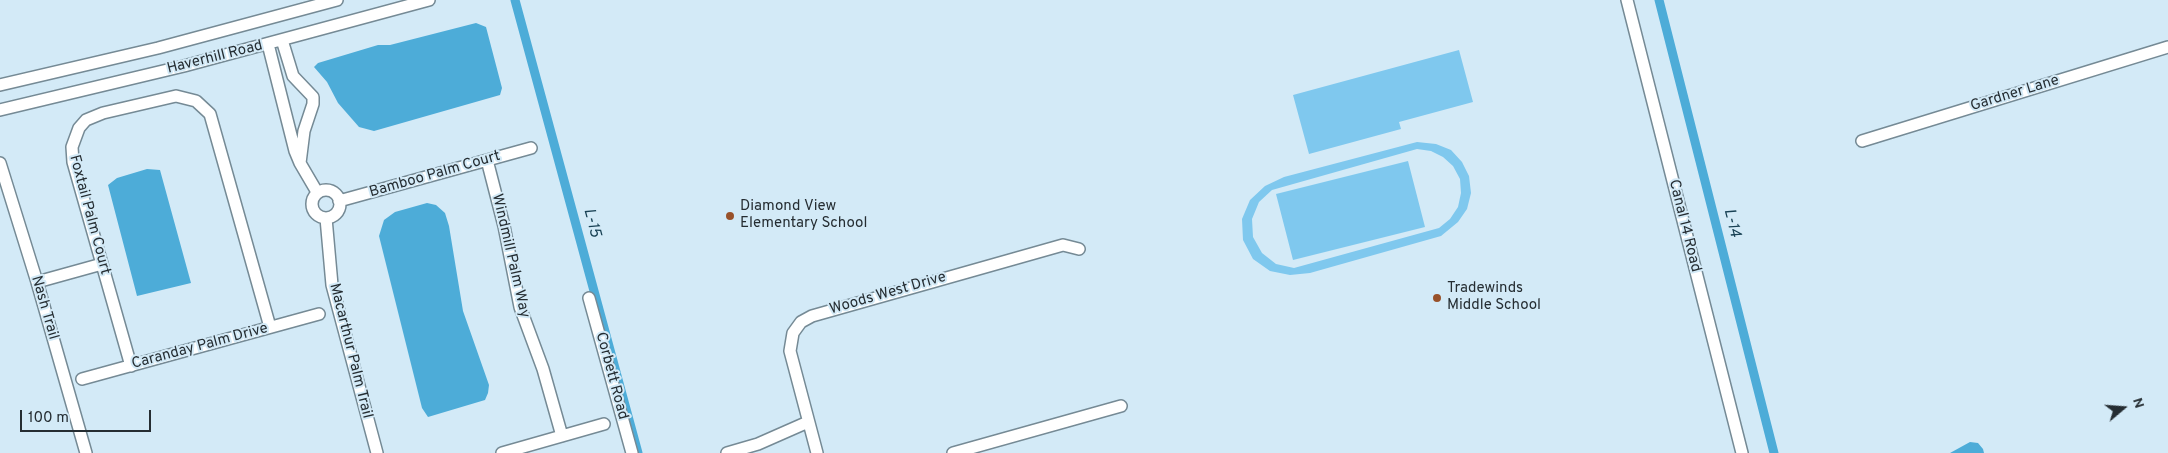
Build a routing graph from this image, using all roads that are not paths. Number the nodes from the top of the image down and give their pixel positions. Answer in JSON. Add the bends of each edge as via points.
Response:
{"nodes":[{"id":1,"x":337,"y":0,"type":"edge"},
{"id":2,"x":429,"y":0,"type":"edge"},
{"id":3,"x":1626,"y":0,"type":"edge"},
{"id":4,"x":282,"y":40,"type":"junction"},
{"id":5,"x":268,"y":44,"type":"junction"},
{"id":6,"x":2168,"y":47,"type":"edge"},
{"id":7,"x":0,"y":85,"type":"edge"},
{"id":8,"x":0,"y":110,"type":"edge"},
{"id":9,"x":1862,"y":141,"type":"dead end"},
{"id":10,"x":531,"y":148,"type":"dead end"},
{"id":11,"x":487,"y":160,"type":"junction"},
{"id":12,"x":0,"y":163,"type":"edge"},
{"id":13,"x":300,"y":163,"type":"junction"},
{"id":14,"x":317,"y":192,"type":"junction"},
{"id":15,"x":339,"y":201,"type":"junction"},
{"id":16,"x":326,"y":218,"type":"junction"},
{"id":17,"x":1079,"y":249,"type":"dead end"},
{"id":18,"x":102,"y":264,"type":"junction"},
{"id":19,"x":37,"y":282,"type":"junction"},
{"id":20,"x":589,"y":298,"type":"dead end"},
{"id":21,"x":319,"y":314,"type":"dead end"},
{"id":22,"x":270,"y":327,"type":"junction"},
{"id":23,"x":131,"y":366,"type":"junction"},
{"id":24,"x":82,"y":379,"type":"dead end"},
{"id":25,"x":1121,"y":406,"type":"dead end"},
{"id":26,"x":808,"y":422,"type":"junction"},
{"id":27,"x":604,"y":424,"type":"dead end"},
{"id":28,"x":562,"y":436,"type":"junction"},
{"id":29,"x":86,"y":453,"type":"edge"},
{"id":30,"x":377,"y":453,"type":"edge"},
{"id":31,"x":502,"y":453,"type":"edge"},
{"id":32,"x":632,"y":453,"type":"edge"},
{"id":33,"x":727,"y":453,"type":"edge"},
{"id":34,"x":817,"y":453,"type":"edge"},
{"id":35,"x":953,"y":453,"type":"edge"},
{"id":36,"x":1742,"y":453,"type":"edge"}],
"edges":[{"from":1,"to":7,"type":"street","name":"Haverhill Road"},
{"from":2,"to":4,"type":"street","name":"Haverhill Road"},
{"from":3,"to":36,"type":"street","name":"Canal 14 Road"},
{"from":4,"to":5,"type":"street","name":"Haverhill Road"},
{"from":4,"to":13,"type":"street","via":[[293,76],[313,97]]},
{"from":5,"to":8,"type":"street","name":"Haverhill Road"},
{"from":5,"to":13,"type":"street","via":[[294,151]]},
{"from":6,"to":9,"type":"street","name":"Gardner Lane"},
{"from":10,"to":11,"type":"street","name":"Bamboo Palm Court"},
{"from":11,"to":15,"type":"street","name":"Bamboo Palm Court"},
{"from":11,"to":28,"type":"street","name":"Windmill Palm Way","via":[[520,306],[543,369]]},
{"from":12,"to":19,"type":"street","name":"Nash Trail"},
{"from":13,"to":14,"type":"street"},
{"from":14,"to":15,"type":"street","via":[[331,191]]},
{"from":14,"to":16,"type":"street","via":[[312,206],[317,215]]},
{"from":15,"to":16,"type":"street","via":[[336,212]]},
{"from":16,"to":30,"type":"street","name":"Macarthur Palm Trail","via":[[332,285]]},
{"from":17,"to":26,"type":"street","name":"Woods West Drive","via":[[1062,245],[806,319],[793,333],[790,351]]},
{"from":18,"to":19,"type":"street"},
{"from":18,"to":22,"type":"street","name":"Foxtail Palm Court","via":[[73,162],[72,147],[79,128],[93,116],[176,96],[196,101],[210,114]]},
{"from":18,"to":23,"type":"street","name":"Foxtail Palm Court"},
{"from":19,"to":29,"type":"street","name":"Nash Trail"},
{"from":20,"to":32,"type":"street","name":"Corbett Road"},
{"from":21,"to":22,"type":"street","name":"Caranday Palm Drive"},
{"from":22,"to":23,"type":"street","name":"Caranday Palm Drive"},
{"from":23,"to":24,"type":"street","name":"Caranday Palm Drive"},
{"from":25,"to":35,"type":"street"},
{"from":26,"to":33,"type":"street","via":[[768,441]]},
{"from":26,"to":34,"type":"street","name":"Woods West Drive"},
{"from":27,"to":28,"type":"street"},
{"from":28,"to":31,"type":"street"}]}
